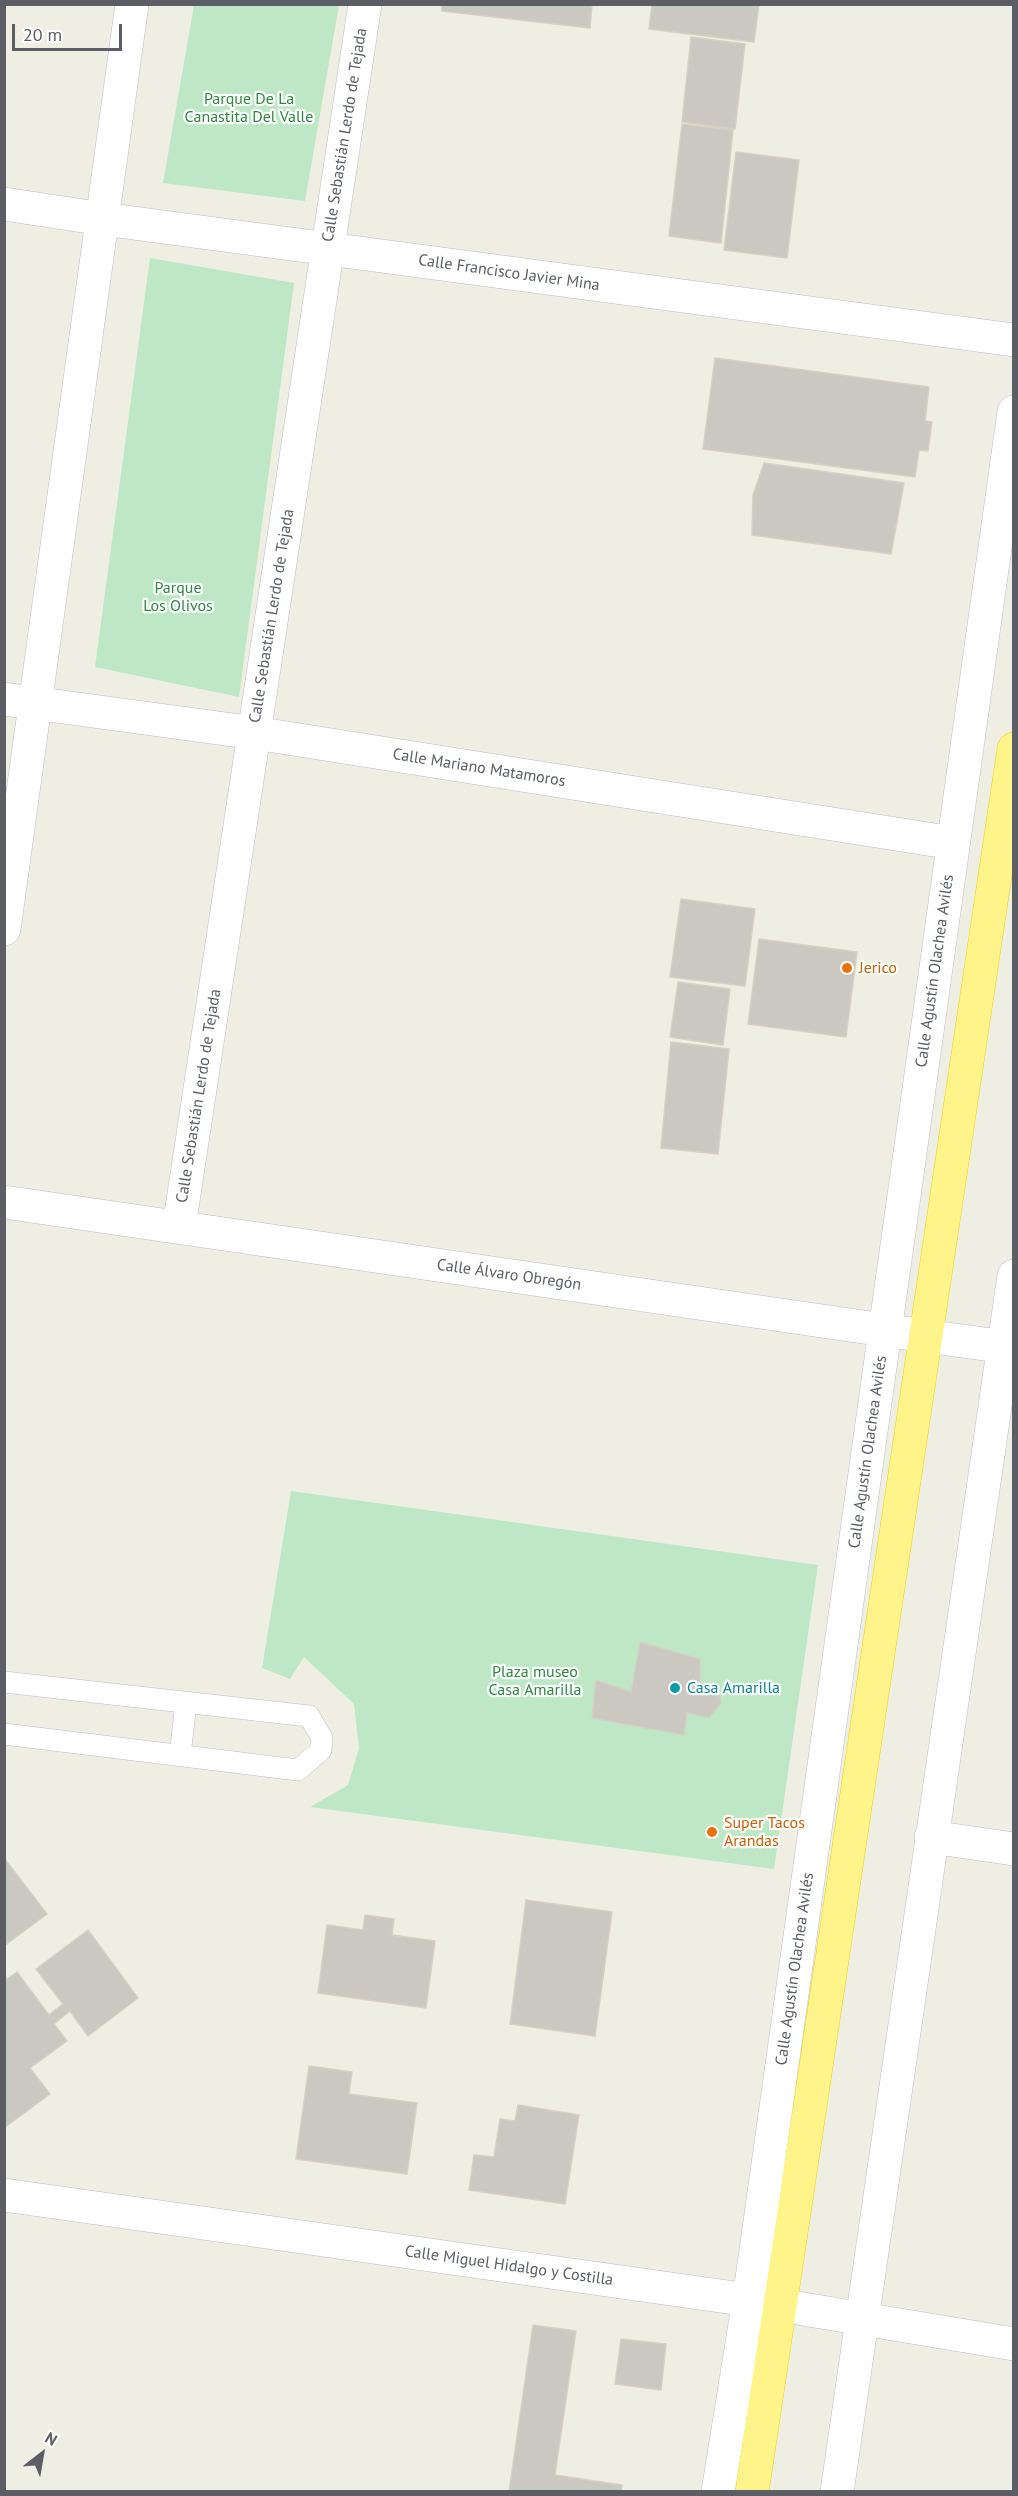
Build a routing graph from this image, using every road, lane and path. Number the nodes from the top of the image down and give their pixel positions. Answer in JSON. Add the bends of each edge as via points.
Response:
{"nodes":[{"id":1,"x":132,"y":4,"type":"edge"},
{"id":2,"x":365,"y":4,"type":"edge"},
{"id":3,"x":4,"y":204,"type":"edge"},
{"id":4,"x":103,"y":219,"type":"junction"},
{"id":5,"x":328,"y":248,"type":"junction"},
{"id":6,"x":1014,"y":340,"type":"edge"},
{"id":7,"x":1014,"y":412,"type":"edge"},
{"id":8,"x":20,"y":702,"type":"edge"},
{"id":9,"x":255,"y":733,"type":"junction"},
{"id":10,"x":1014,"y":749,"type":"edge"},
{"id":11,"x":953,"y":843,"type":"junction"},
{"id":12,"x":4,"y":929,"type":"edge"},
{"id":13,"x":4,"y":1202,"type":"edge"},
{"id":14,"x":179,"y":1227,"type":"junction"},
{"id":15,"x":1014,"y":1276,"type":"edge"},
{"id":16,"x":885,"y":1329,"type":"junction"},
{"id":17,"x":925,"y":1336,"type":"junction"},
{"id":18,"x":1008,"y":1347,"type":"edge"},
{"id":19,"x":4,"y":1682,"type":"edge"},
{"id":20,"x":186,"y":1702,"type":"junction"},
{"id":21,"x":4,"y":1734,"type":"edge"},
{"id":22,"x":180,"y":1755,"type":"junction"},
{"id":23,"x":931,"y":1837,"type":"junction"},
{"id":24,"x":1014,"y":1849,"type":"edge"},
{"id":25,"x":4,"y":2195,"type":"edge"},
{"id":26,"x":749,"y":2300,"type":"junction"},
{"id":27,"x":781,"y":2305,"type":"junction"},
{"id":28,"x":861,"y":2318,"type":"junction"},
{"id":29,"x":1014,"y":2344,"type":"edge"},
{"id":30,"x":718,"y":2492,"type":"edge"},
{"id":31,"x":752,"y":2492,"type":"edge"},
{"id":32,"x":837,"y":2492,"type":"edge"}],
"edges":[{"from":1,"to":4,"type":"street"},
{"from":2,"to":5,"type":"street","name":"Calle Sebastián Lerdo de Tejada"},
{"from":3,"to":4,"type":"street","name":"Calle Francisco Javier Mina"},
{"from":4,"to":5,"type":"street","name":"Calle Francisco Javier Mina"},
{"from":4,"to":8,"type":"street"},
{"from":5,"to":6,"type":"street","name":"Calle Francisco Javier Mina"},
{"from":5,"to":9,"type":"street","name":"Calle Sebastián Lerdo de Tejada"},
{"from":7,"to":11,"type":"street","name":"Calle Agustín Olachea Avilés"},
{"from":8,"to":9,"type":"street","name":"Calle Mariano Matamoros"},
{"from":8,"to":12,"type":"street"},
{"from":9,"to":11,"type":"street","name":"Calle Mariano Matamoros"},
{"from":9,"to":14,"type":"street","name":"Calle Sebastián Lerdo de Tejada"},
{"from":10,"to":17,"type":"highway"},
{"from":11,"to":16,"type":"street","name":"Calle Agustín Olachea Avilés"},
{"from":13,"to":14,"type":"street","name":"Calle Álvaro Obregón"},
{"from":14,"to":16,"type":"street","name":"Calle Álvaro Obregón"},
{"from":15,"to":18,"type":"street"},
{"from":16,"to":17,"type":"street","name":"Calle Álvaro Obregón"},
{"from":16,"to":26,"type":"street","name":"Calle Agustín Olachea Avilés"},
{"from":17,"to":18,"type":"street","name":"Calle Álvaro Obregón"},
{"from":17,"to":27,"type":"highway"},
{"from":18,"to":23,"type":"street"},
{"from":19,"to":20,"type":"lane"},
{"from":20,"to":22,"type":"lane"},
{"from":20,"to":22,"type":"lane","via":[[309,1716],[322,1738],[321,1750],[298,1770]]},
{"from":21,"to":22,"type":"lane"},
{"from":23,"to":24,"type":"street"},
{"from":23,"to":28,"type":"street"},
{"from":25,"to":26,"type":"street","name":"Calle Miguel Hidalgo y Costilla"},
{"from":26,"to":27,"type":"street","name":"Calle Miguel Hidalgo y Costilla"},
{"from":26,"to":30,"type":"street","name":"Calle Agustín Olachea Avilés"},
{"from":27,"to":28,"type":"street","name":"Calle Miguel Hidalgo y Costilla"},
{"from":27,"to":31,"type":"highway"},
{"from":28,"to":29,"type":"street","name":"Calle Miguel Hidalgo y Costilla"},
{"from":28,"to":32,"type":"street"}]}
